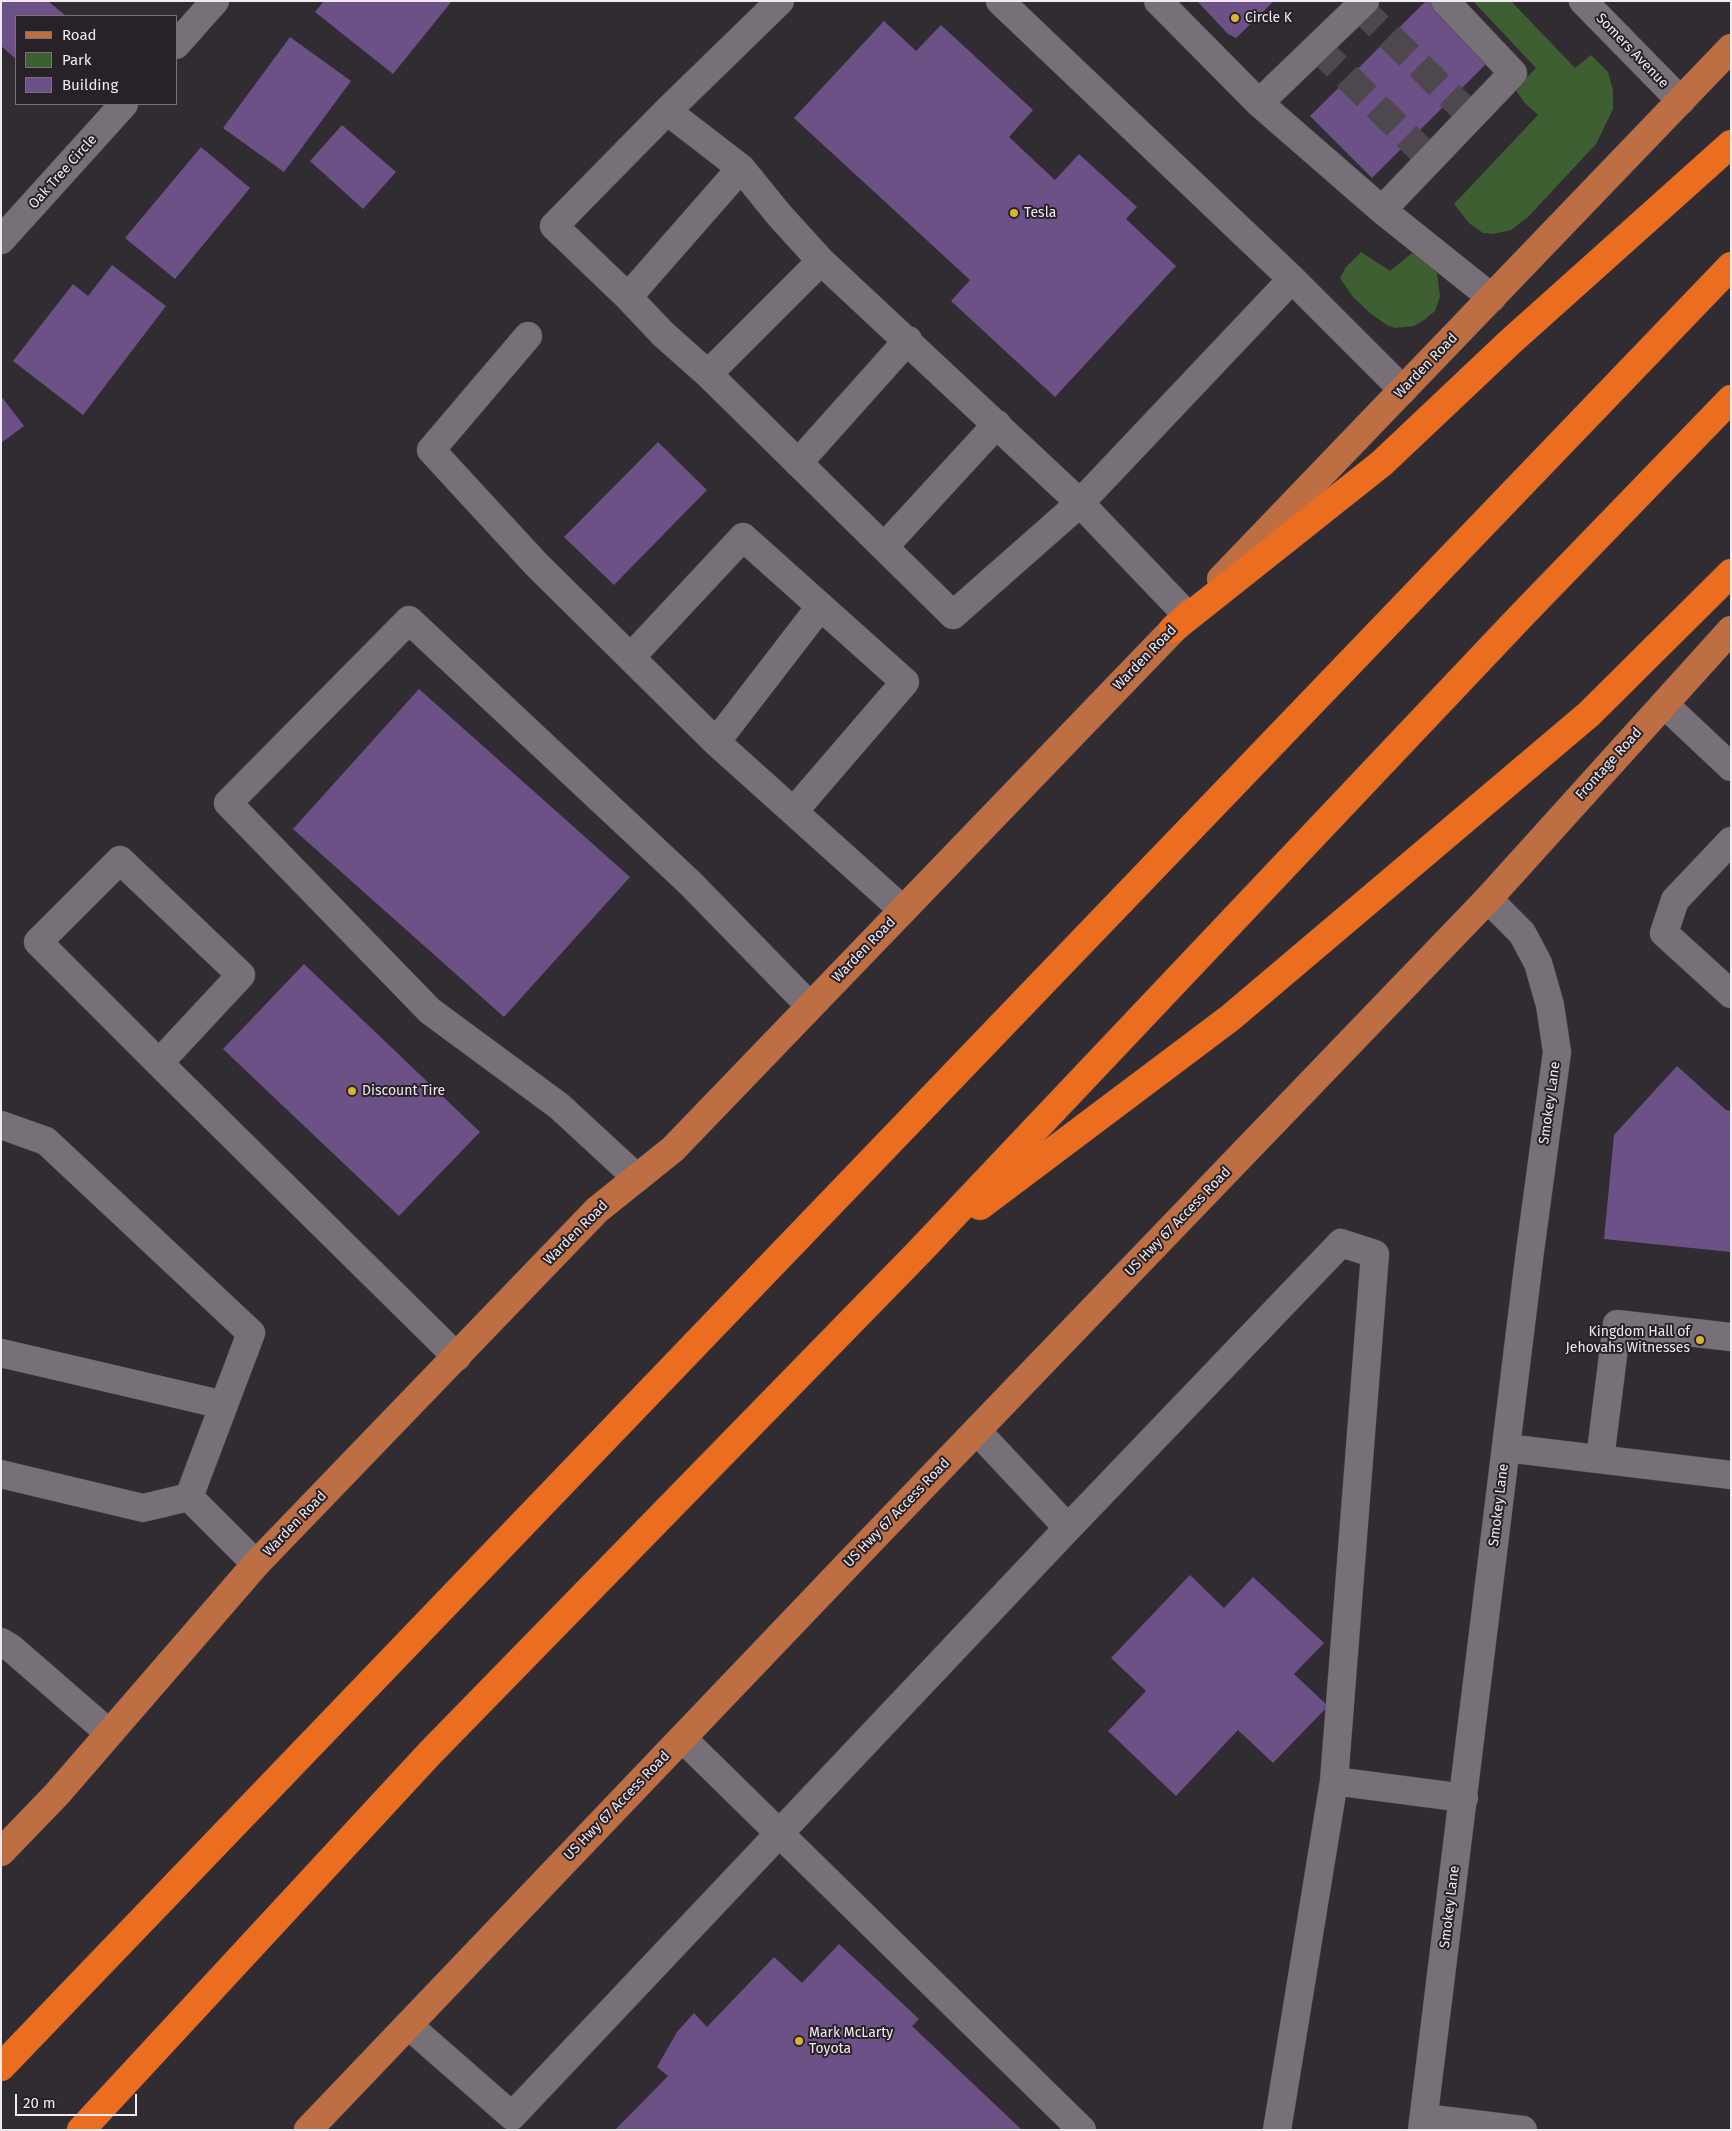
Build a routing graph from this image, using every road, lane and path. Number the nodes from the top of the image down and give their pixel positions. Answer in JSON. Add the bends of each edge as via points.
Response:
{"nodes":[{"id":1,"x":215,"y":1,"type":"edge"},
{"id":2,"x":780,"y":1,"type":"edge"},
{"id":3,"x":1000,"y":1,"type":"edge"},
{"id":4,"x":1158,"y":1,"type":"edge"},
{"id":5,"x":1365,"y":1,"type":"edge"},
{"id":6,"x":1445,"y":1,"type":"edge"},
{"id":7,"x":1583,"y":1,"type":"edge"},
{"id":8,"x":178,"y":43,"type":"edge"},
{"id":9,"x":1731,"y":48,"type":"edge"},
{"id":10,"x":1681,"y":101,"type":"junction"},
{"id":11,"x":1259,"y":103,"type":"junction"},
{"id":12,"x":123,"y":105,"type":"edge"},
{"id":13,"x":667,"y":111,"type":"junction"},
{"id":14,"x":1731,"y":144,"type":"edge"},
{"id":15,"x":741,"y":168,"type":"junction"},
{"id":16,"x":1382,"y":210,"type":"junction"},
{"id":17,"x":1,"y":240,"type":"edge"},
{"id":18,"x":821,"y":261,"type":"junction"},
{"id":19,"x":1731,"y":266,"type":"edge"},
{"id":20,"x":1292,"y":279,"type":"junction"},
{"id":21,"x":628,"y":297,"type":"junction"},
{"id":22,"x":1492,"y":298,"type":"junction"},
{"id":23,"x":528,"y":336,"type":"dead end"},
{"id":24,"x":908,"y":340,"type":"junction"},
{"id":25,"x":708,"y":374,"type":"junction"},
{"id":26,"x":1404,"y":390,"type":"junction"},
{"id":27,"x":1731,"y":399,"type":"edge"},
{"id":28,"x":996,"y":424,"type":"junction"},
{"id":29,"x":798,"y":463,"type":"junction"},
{"id":30,"x":1080,"y":502,"type":"junction"},
{"id":31,"x":884,"y":547,"type":"junction"},
{"id":32,"x":1731,"y":573,"type":"edge"},
{"id":33,"x":820,"y":606,"type":"junction"},
{"id":34,"x":1180,"y":622,"type":"junction"},
{"id":35,"x":1731,"y":630,"type":"edge"},
{"id":36,"x":631,"y":657,"type":"junction"},
{"id":37,"x":1664,"y":704,"type":"junction"},
{"id":38,"x":716,"y":742,"type":"junction"},
{"id":39,"x":1731,"y":768,"type":"edge"},
{"id":40,"x":794,"y":811,"type":"junction"},
{"id":41,"x":1731,"y":842,"type":"edge"},
{"id":42,"x":1488,"y":899,"type":"junction"},
{"id":43,"x":903,"y":910,"type":"junction"},
{"id":44,"x":1731,"y":994,"type":"edge"},
{"id":45,"x":810,"y":1006,"type":"junction"},
{"id":46,"x":159,"y":1063,"type":"junction"},
{"id":47,"x":1,"y":1125,"type":"edge"},
{"id":48,"x":638,"y":1178,"type":"junction"},
{"id":49,"x":919,"y":1252,"type":"junction"},
{"id":50,"x":1731,"y":1338,"type":"edge"},
{"id":51,"x":1,"y":1353,"type":"edge"},
{"id":52,"x":457,"y":1357,"type":"junction"},
{"id":53,"x":224,"y":1405,"type":"junction"},
{"id":54,"x":977,"y":1431,"type":"junction"},
{"id":55,"x":1506,"y":1448,"type":"junction"},
{"id":56,"x":1600,"y":1459,"type":"junction"},
{"id":57,"x":1,"y":1474,"type":"edge"},
{"id":58,"x":1731,"y":1475,"type":"edge"},
{"id":59,"x":189,"y":1497,"type":"junction"},
{"id":60,"x":1068,"y":1528,"type":"junction"},
{"id":61,"x":256,"y":1564,"type":"junction"},
{"id":62,"x":1,"y":1642,"type":"edge"},
{"id":63,"x":109,"y":1733,"type":"junction"},
{"id":64,"x":682,"y":1738,"type":"junction"},
{"id":65,"x":1334,"y":1781,"type":"junction"},
{"id":66,"x":1464,"y":1798,"type":"junction"},
{"id":67,"x":780,"y":1832,"type":"junction"},
{"id":68,"x":1,"y":1852,"type":"edge"},
{"id":69,"x":408,"y":2025,"type":"junction"},
{"id":70,"x":1,"y":2067,"type":"edge"},
{"id":71,"x":505,"y":2123,"type":"edge"},
{"id":72,"x":1423,"y":2124,"type":"edge"},
{"id":73,"x":81,"y":2130,"type":"edge"},
{"id":74,"x":308,"y":2130,"type":"edge"},
{"id":75,"x":1082,"y":2130,"type":"edge"},
{"id":76,"x":1277,"y":2130,"type":"edge"},
{"id":77,"x":1523,"y":2130,"type":"edge"}],
"edges":[{"from":1,"to":8,"type":"street"},
{"from":2,"to":13,"type":"street"},
{"from":3,"to":20,"type":"street"},
{"from":4,"to":11,"type":"street"},
{"from":5,"to":11,"type":"street"},
{"from":6,"to":16,"type":"street","via":[[1513,73]]},
{"from":7,"to":10,"type":"street","name":"Somers Avenue"},
{"from":9,"to":10,"type":"main road","name":"Warden Road"},
{"from":10,"to":22,"type":"main road","name":"Warden Road"},
{"from":11,"to":16,"type":"street"},
{"from":12,"to":17,"type":"street","name":"Oak Tree Circle"},
{"from":13,"to":15,"type":"street"},
{"from":13,"to":21,"type":"street","via":[[554,226]]},
{"from":14,"to":34,"type":"highway","via":[[1510,342],[1382,463]]},
{"from":15,"to":18,"type":"street"},
{"from":15,"to":21,"type":"street"},
{"from":16,"to":22,"type":"street"},
{"from":18,"to":24,"type":"street"},
{"from":18,"to":25,"type":"street"},
{"from":19,"to":70,"type":"highway"},
{"from":20,"to":26,"type":"street"},
{"from":20,"to":30,"type":"street"},
{"from":21,"to":25,"type":"street"},
{"from":22,"to":26,"type":"main road","name":"Warden Road"},
{"from":23,"to":36,"type":"street","via":[[431,450],[536,564]]},
{"from":24,"to":28,"type":"street"},
{"from":24,"to":29,"type":"street"},
{"from":25,"to":29,"type":"street"},
{"from":26,"to":34,"type":"main road","name":"Warden Road"},
{"from":27,"to":49,"type":"highway"},
{"from":28,"to":30,"type":"street"},
{"from":28,"to":31,"type":"street"},
{"from":29,"to":31,"type":"street"},
{"from":30,"to":31,"type":"street","via":[[954,615]]},
{"from":30,"to":34,"type":"street"},
{"from":32,"to":49,"type":"highway","via":[[1589,714],[1230,1018]]},
{"from":33,"to":36,"type":"street","via":[[743,537]]},
{"from":33,"to":38,"type":"street"},
{"from":33,"to":40,"type":"street","via":[[905,682]]},
{"from":34,"to":43,"type":"main road","name":"Warden Road"},
{"from":35,"to":37,"type":"main road","name":"Frontage Road"},
{"from":36,"to":38,"type":"street"},
{"from":37,"to":39,"type":"street"},
{"from":37,"to":42,"type":"main road","name":"Frontage Road"},
{"from":38,"to":40,"type":"street"},
{"from":40,"to":43,"type":"street"},
{"from":41,"to":44,"type":"street","via":[[1675,900],[1664,933]]},
{"from":42,"to":54,"type":"main road","name":"US Hwy 67 Access Road"},
{"from":42,"to":55,"type":"street","name":"Smokey Lane","via":[[1522,933],[1538,963],[1550,1006],[1557,1052]]},
{"from":43,"to":45,"type":"main road","name":"Warden Road"},
{"from":45,"to":48,"type":"main road","name":"Warden Road","via":[[673,1149]]},
{"from":45,"to":48,"type":"street","via":[[690,883],[410,620],[228,803],[430,1011],[559,1106]]},
{"from":46,"to":46,"type":"street","via":[[38,942],[120,860],[241,975]]},
{"from":46,"to":52,"type":"street"},
{"from":47,"to":53,"type":"street","via":[[46,1140],[252,1334]]},
{"from":48,"to":52,"type":"main road","name":"Warden Road","via":[[597,1210]]},
{"from":49,"to":73,"type":"highway","via":[[430,1753]]},
{"from":50,"to":56,"type":"street","via":[[1617,1324]]},
{"from":51,"to":53,"type":"street"},
{"from":52,"to":61,"type":"main road","name":"Warden Road"},
{"from":53,"to":59,"type":"street"},
{"from":54,"to":60,"type":"street"},
{"from":54,"to":64,"type":"main road","name":"US Hwy 67 Access Road"},
{"from":55,"to":56,"type":"street"},
{"from":55,"to":66,"type":"street","name":"Smokey Lane"},
{"from":56,"to":58,"type":"street"},
{"from":57,"to":59,"type":"street","via":[[143,1508]]},
{"from":59,"to":61,"type":"street"},
{"from":60,"to":65,"type":"street","via":[[1341,1243],[1375,1254]]},
{"from":60,"to":67,"type":"street"},
{"from":61,"to":63,"type":"main road","name":"Warden Road"},
{"from":62,"to":63,"type":"street"},
{"from":63,"to":68,"type":"main road","name":"Warden Road"},
{"from":64,"to":67,"type":"street"},
{"from":64,"to":69,"type":"main road","name":"US Hwy 67 Access Road"},
{"from":65,"to":66,"type":"street"},
{"from":65,"to":76,"type":"street"},
{"from":66,"to":72,"type":"street","name":"Smokey Lane"},
{"from":67,"to":71,"type":"street"},
{"from":67,"to":75,"type":"street"},
{"from":69,"to":71,"type":"street"},
{"from":69,"to":74,"type":"main road","name":"US Hwy 67 Access Road"},
{"from":72,"to":77,"type":"street"}]}
